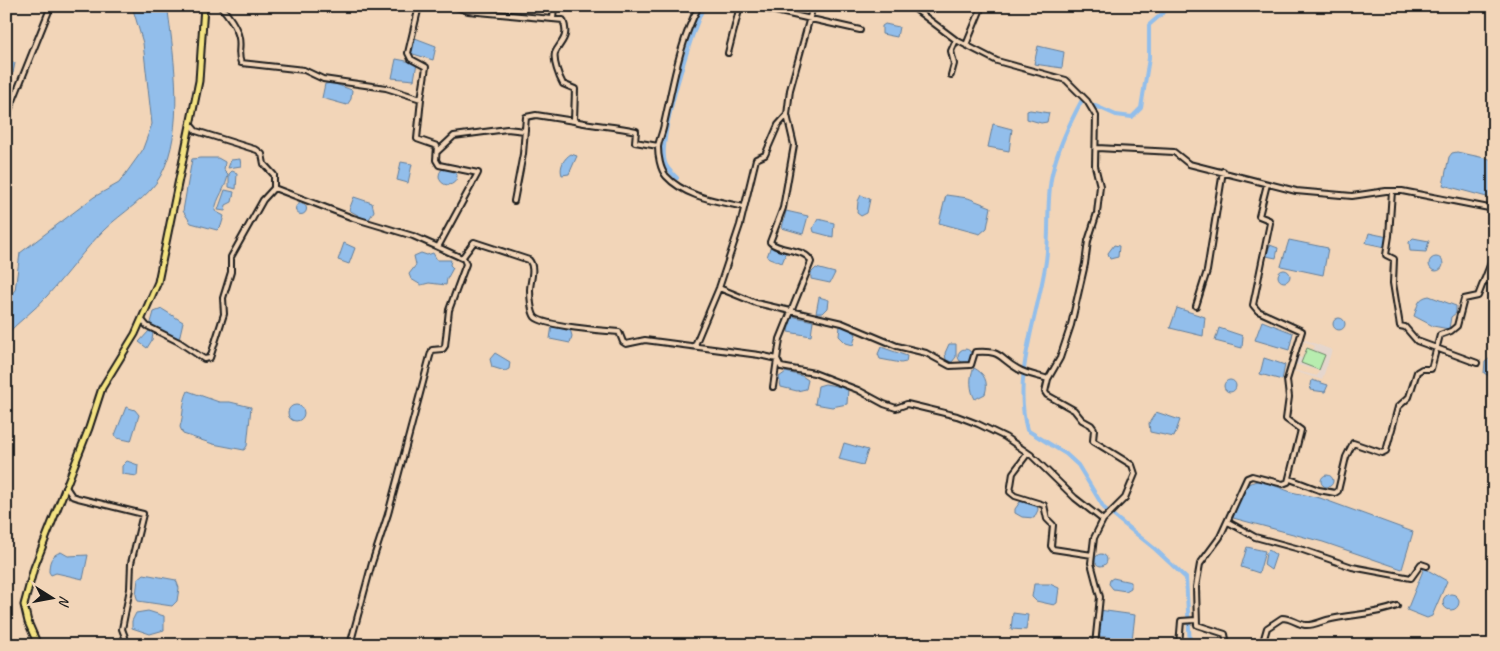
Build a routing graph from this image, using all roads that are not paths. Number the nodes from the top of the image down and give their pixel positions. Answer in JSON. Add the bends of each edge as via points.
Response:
{"nodes":[{"id":1,"x":51,"y":6,"type":"edge"},
{"id":2,"x":204,"y":6,"type":"edge"},
{"id":3,"x":220,"y":6,"type":"edge"},
{"id":4,"x":419,"y":6,"type":"edge"},
{"id":5,"x":453,"y":6,"type":"edge"},
{"id":6,"x":554,"y":6,"type":"edge"},
{"id":7,"x":698,"y":6,"type":"edge"},
{"id":8,"x":813,"y":6,"type":"edge"},
{"id":9,"x":911,"y":6,"type":"edge"},
{"id":10,"x":982,"y":6,"type":"edge"},
{"id":11,"x":553,"y":19,"type":"junction"},
{"id":12,"x":810,"y":19,"type":"junction"},
{"id":13,"x":860,"y":30,"type":"dead end"},
{"id":14,"x":956,"y":40,"type":"junction"},
{"id":15,"x":966,"y":45,"type":"junction"},
{"id":16,"x":728,"y":53,"type":"dead end"},
{"id":17,"x":952,"y":75,"type":"dead end"},
{"id":18,"x":421,"y":100,"type":"junction"},
{"id":19,"x":787,"y":115,"type":"junction"},
{"id":20,"x":6,"y":118,"type":"edge"},
{"id":21,"x":574,"y":121,"type":"junction"},
{"id":22,"x":190,"y":123,"type":"junction"},
{"id":23,"x":525,"y":131,"type":"junction"},
{"id":24,"x":658,"y":146,"type":"junction"},
{"id":25,"x":1097,"y":148,"type":"junction"},
{"id":26,"x":438,"y":151,"type":"junction"},
{"id":27,"x":1224,"y":171,"type":"junction"},
{"id":28,"x":1268,"y":184,"type":"junction"},
{"id":29,"x":274,"y":188,"type":"junction"},
{"id":30,"x":1392,"y":191,"type":"junction"},
{"id":31,"x":514,"y":201,"type":"dead end"},
{"id":32,"x":744,"y":207,"type":"junction"},
{"id":33,"x":1494,"y":209,"type":"edge"},
{"id":34,"x":438,"y":247,"type":"junction"},
{"id":35,"x":1494,"y":255,"type":"edge"},
{"id":36,"x":462,"y":258,"type":"junction"},
{"id":37,"x":1484,"y":280,"type":"junction"},
{"id":38,"x":1494,"y":283,"type":"edge"},
{"id":39,"x":719,"y":288,"type":"junction"},
{"id":40,"x":1196,"y":306,"type":"dead end"},
{"id":41,"x":792,"y":310,"type":"junction"},
{"id":42,"x":142,"y":320,"type":"junction"},
{"id":43,"x":695,"y":345,"type":"junction"},
{"id":44,"x":1438,"y":348,"type":"junction"},
{"id":45,"x":777,"y":359,"type":"junction"},
{"id":46,"x":1476,"y":363,"type":"dead end"},
{"id":47,"x":1048,"y":379,"type":"junction"},
{"id":48,"x":773,"y":387,"type":"dead end"},
{"id":49,"x":1028,"y":453,"type":"junction"},
{"id":50,"x":1290,"y":479,"type":"junction"},
{"id":51,"x":66,"y":485,"type":"junction"},
{"id":52,"x":1103,"y":520,"type":"junction"},
{"id":53,"x":1228,"y":522,"type":"junction"},
{"id":54,"x":1092,"y":555,"type":"junction"},
{"id":55,"x":1427,"y":566,"type":"dead end"},
{"id":56,"x":1397,"y":606,"type":"dead end"},
{"id":57,"x":1196,"y":620,"type":"junction"},
{"id":58,"x":38,"y":645,"type":"edge"},
{"id":59,"x":124,"y":645,"type":"edge"},
{"id":60,"x":350,"y":645,"type":"edge"},
{"id":61,"x":1095,"y":645,"type":"edge"},
{"id":62,"x":1179,"y":645,"type":"edge"},
{"id":63,"x":1227,"y":645,"type":"edge"},
{"id":64,"x":1262,"y":645,"type":"edge"}],
"edges":[{"from":1,"to":20,"type":"street"},
{"from":2,"to":22,"type":"main road","via":[[199,81]]},
{"from":3,"to":18,"type":"street","via":[[235,27],[241,63],[304,70],[323,79],[386,88]]},
{"from":4,"to":18,"type":"street","via":[[408,53],[411,59],[426,67]]},
{"from":5,"to":11,"type":"street","via":[[468,11]]},
{"from":6,"to":11,"type":"street"},
{"from":7,"to":24,"type":"street","via":[[684,44]]},
{"from":8,"to":12,"type":"street"},
{"from":9,"to":14,"type":"street"},
{"from":10,"to":15,"type":"street"},
{"from":11,"to":21,"type":"street","via":[[565,23],[564,40],[555,59],[563,84],[575,90]]},
{"from":12,"to":13,"type":"street"},
{"from":12,"to":16,"type":"street","via":[[762,8],[741,8]]},
{"from":12,"to":19,"type":"street","via":[[790,90]]},
{"from":14,"to":15,"type":"street"},
{"from":14,"to":17,"type":"street","via":[[951,51]]},
{"from":15,"to":25,"type":"street","via":[[997,61],[1058,76],[1069,82],[1094,111]]},
{"from":18,"to":26,"type":"street","via":[[417,140],[435,144]]},
{"from":19,"to":32,"type":"street","via":[[778,125],[765,155],[756,159]]},
{"from":19,"to":41,"type":"street","via":[[794,145],[783,208],[770,242],[811,260]]},
{"from":21,"to":23,"type":"street","via":[[530,114],[525,120]]},
{"from":21,"to":24,"type":"street","via":[[636,131],[635,142]]},
{"from":22,"to":29,"type":"street","via":[[196,132],[260,152],[264,164],[274,174]]},
{"from":22,"to":42,"type":"main road","via":[[160,274]]},
{"from":23,"to":26,"type":"street","via":[[507,129],[454,136]]},
{"from":23,"to":31,"type":"street"},
{"from":24,"to":32,"type":"street","via":[[665,175],[684,190],[710,200]]},
{"from":25,"to":27,"type":"street","via":[[1174,152],[1189,164]]},
{"from":25,"to":47,"type":"street","via":[[1095,170],[1100,196],[1096,221],[1088,241],[1071,325],[1060,358]]},
{"from":26,"to":34,"type":"street","via":[[436,160],[439,165],[478,175]]},
{"from":27,"to":28,"type":"street"},
{"from":27,"to":40,"type":"street","via":[[1207,271]]},
{"from":28,"to":30,"type":"street","via":[[1340,196]]},
{"from":28,"to":50,"type":"street","via":[[1259,216],[1270,223],[1253,305],[1258,311],[1302,329],[1287,384],[1286,419],[1301,430]]},
{"from":29,"to":34,"type":"street"},
{"from":29,"to":42,"type":"street","via":[[263,200],[231,257],[223,298],[224,314],[210,358],[204,359]]},
{"from":30,"to":33,"type":"street"},
{"from":30,"to":44,"type":"street","via":[[1386,255],[1394,259],[1393,283],[1400,326],[1405,327],[1417,341]]},
{"from":32,"to":39,"type":"street"},
{"from":34,"to":36,"type":"street"},
{"from":35,"to":37,"type":"street"},
{"from":36,"to":43,"type":"street","via":[[474,242],[529,260],[533,313],[539,319],[584,329],[620,332],[626,344],[645,340]]},
{"from":36,"to":60,"type":"street","via":[[466,264],[449,310],[445,346],[434,349],[430,356]]},
{"from":37,"to":38,"type":"street"},
{"from":37,"to":44,"type":"street","via":[[1477,298],[1464,299],[1456,326],[1440,335]]},
{"from":39,"to":41,"type":"street","via":[[756,303]]},
{"from":39,"to":43,"type":"street"},
{"from":41,"to":45,"type":"street","via":[[780,339]]},
{"from":41,"to":47,"type":"street","via":[[842,323],[950,366],[971,365],[975,352],[988,352],[1002,355],[1019,369]]},
{"from":42,"to":51,"type":"main road","via":[[102,388]]},
{"from":43,"to":45,"type":"street"},
{"from":44,"to":46,"type":"street"},
{"from":44,"to":50,"type":"street","via":[[1432,369],[1418,372],[1409,397],[1398,407],[1384,452],[1352,443],[1335,493]]},
{"from":45,"to":48,"type":"street"},
{"from":45,"to":49,"type":"street","via":[[781,367],[814,373],[896,408],[907,404],[957,416],[1004,437]]},
{"from":47,"to":52,"type":"street","via":[[1047,395],[1074,410],[1091,425],[1094,429],[1091,438],[1095,444],[1133,466],[1136,474],[1125,498]]},
{"from":49,"to":52,"type":"street"},
{"from":49,"to":54,"type":"street","via":[[1013,474],[1010,492],[1044,505],[1047,519],[1053,525],[1053,549]]},
{"from":50,"to":53,"type":"street","via":[[1283,484],[1252,476],[1246,478]]},
{"from":51,"to":58,"type":"main road","via":[[34,568],[24,605]]},
{"from":51,"to":59,"type":"street","via":[[69,493],[78,498],[144,514],[131,563],[130,589],[122,629]]},
{"from":52,"to":54,"type":"street","via":[[1094,538]]},
{"from":53,"to":55,"type":"street","via":[[1255,537],[1368,571],[1411,578],[1421,564]]},
{"from":53,"to":57,"type":"street","via":[[1214,548],[1200,564]]},
{"from":54,"to":61,"type":"street","via":[[1093,572],[1100,591]]},
{"from":56,"to":64,"type":"street","via":[[1380,613],[1352,615],[1315,625],[1282,618],[1267,628]]},
{"from":57,"to":62,"type":"street","via":[[1180,621]]},
{"from":57,"to":63,"type":"street","via":[[1201,628],[1225,634]]}]}
